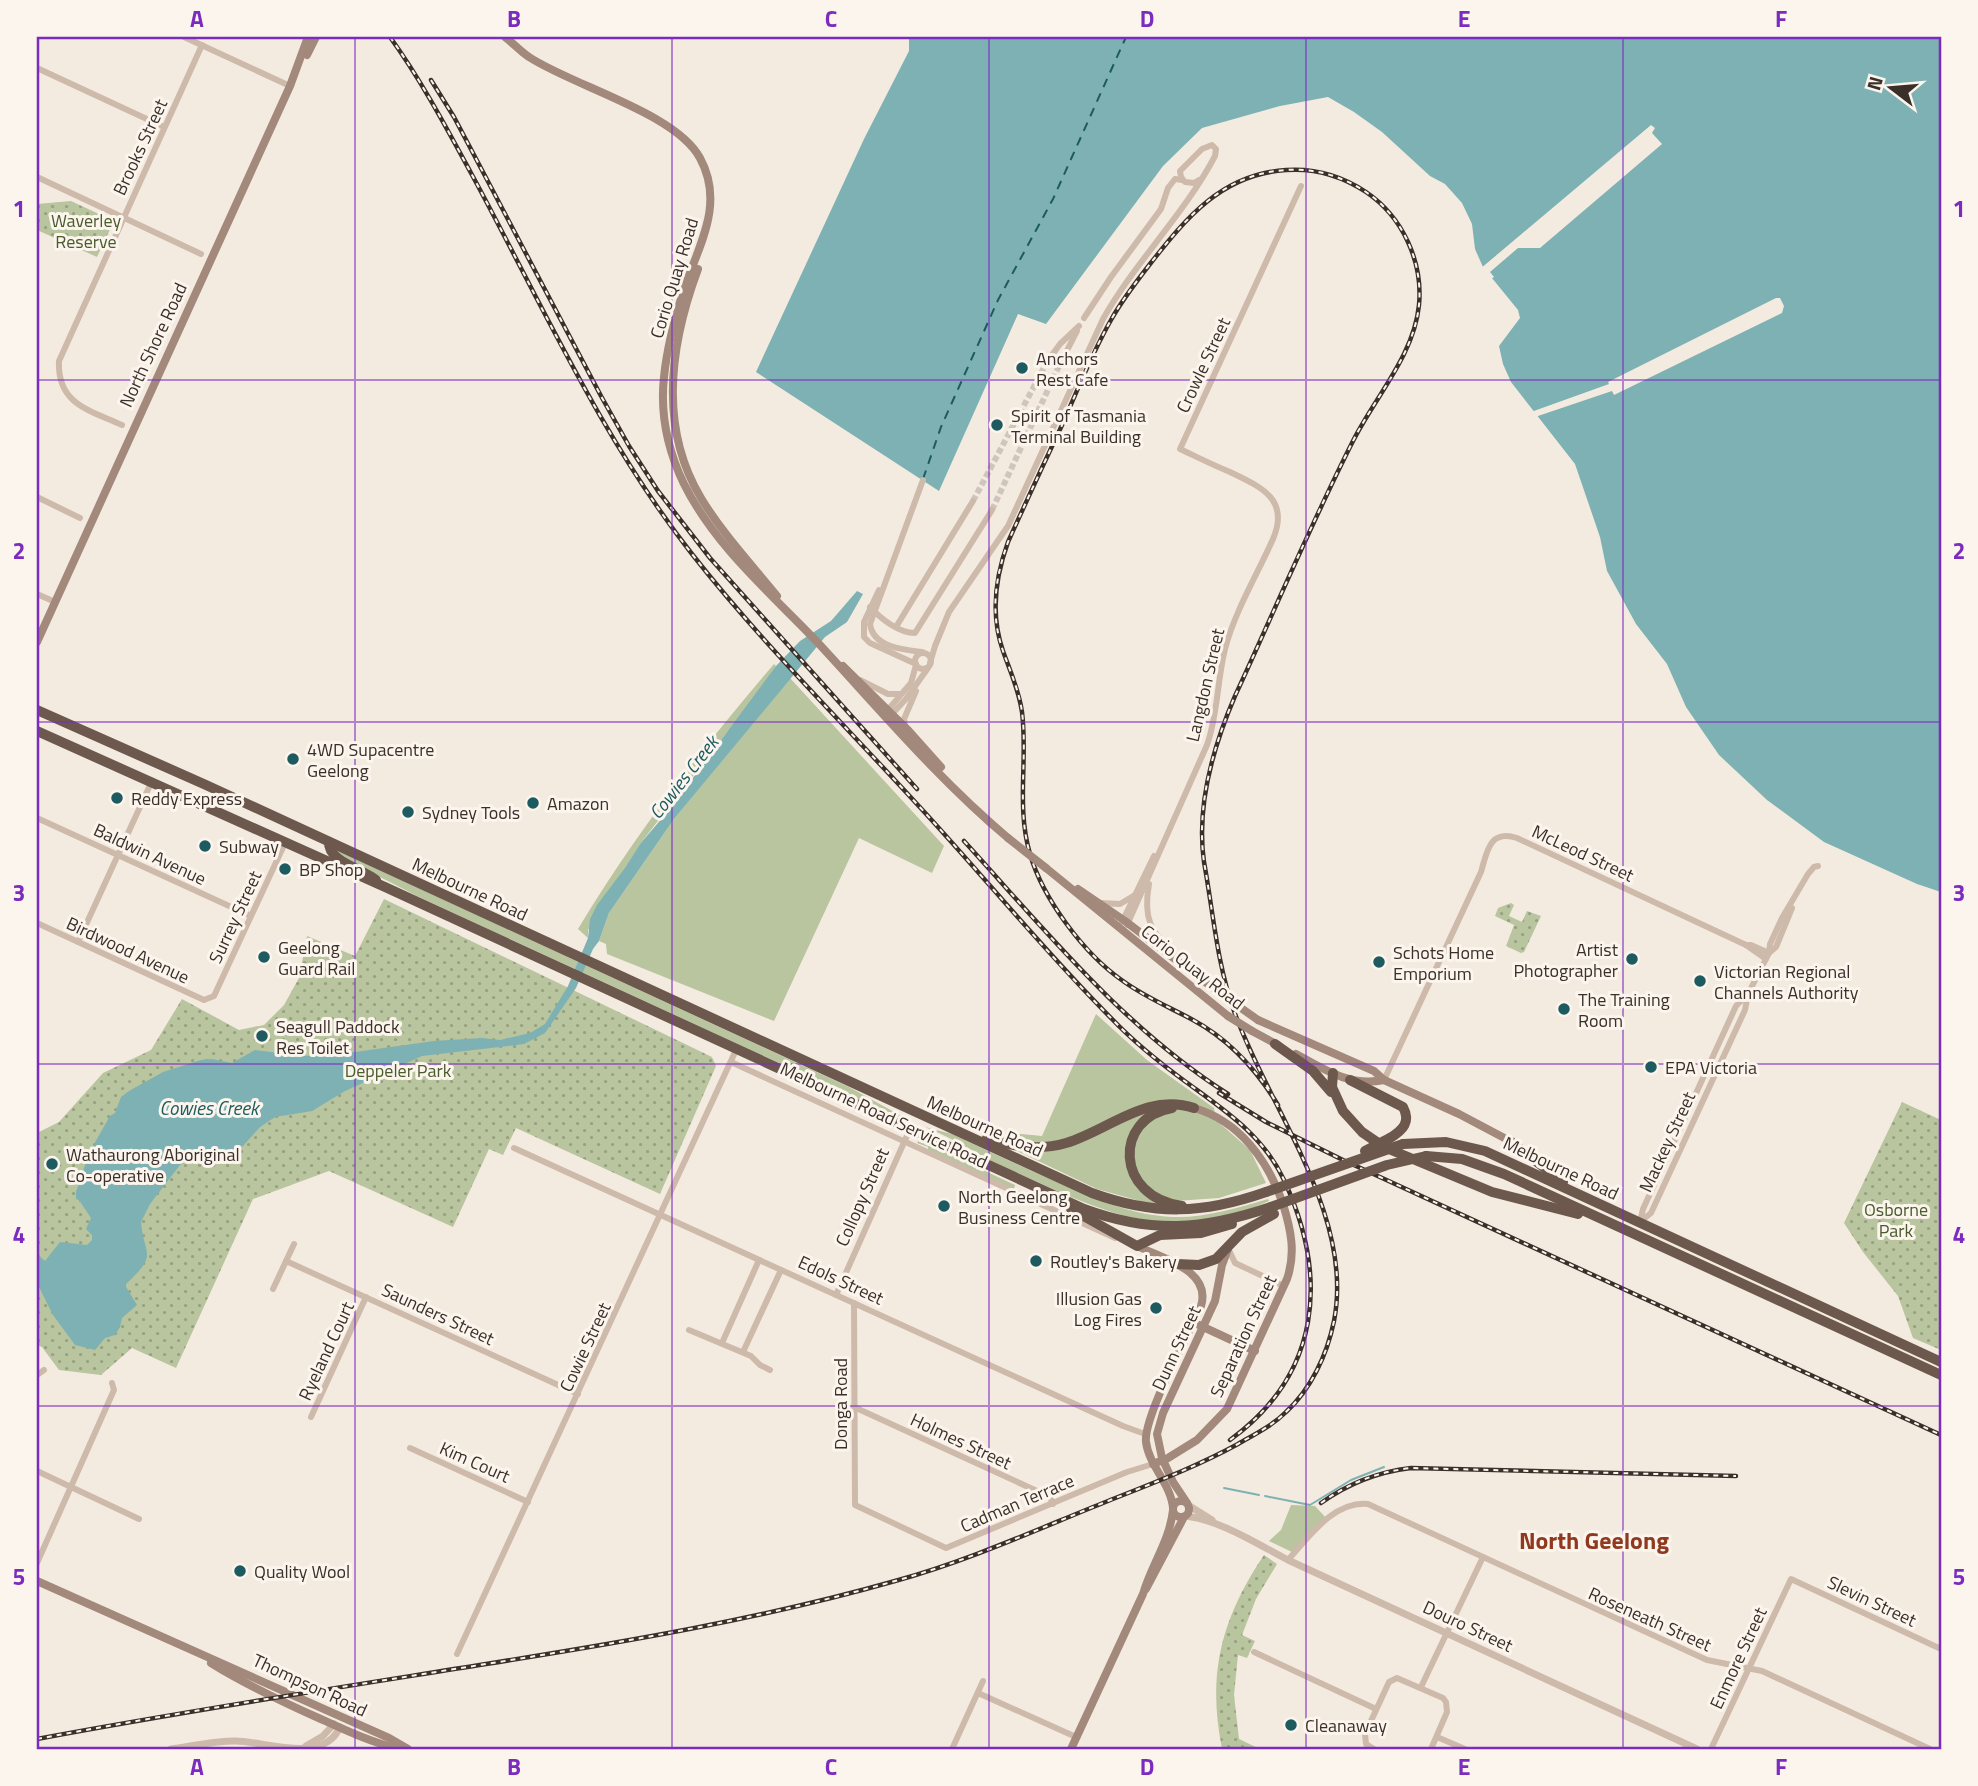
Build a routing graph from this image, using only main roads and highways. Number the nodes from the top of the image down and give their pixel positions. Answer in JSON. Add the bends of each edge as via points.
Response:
{"nodes":[{"id":1,"x":308,"y":37,"type":"edge"},
{"id":2,"x":316,"y":37,"type":"edge"},
{"id":3,"x":505,"y":37,"type":"edge"},
{"id":4,"x":300,"y":63,"type":"junction"},
{"id":5,"x":37,"y":642,"type":"edge"},
{"id":6,"x":825,"y":651,"type":"junction"},
{"id":7,"x":37,"y":710,"type":"edge"},
{"id":8,"x":888,"y":715,"type":"junction"},
{"id":9,"x":37,"y":732,"type":"edge"},
{"id":10,"x":37,"y":737,"type":"edge"},
{"id":11,"x":66,"y":744,"type":"junction"},
{"id":12,"x":995,"y":827,"type":"junction"},
{"id":13,"x":329,"y":842,"type":"junction"},
{"id":14,"x":1046,"y":868,"type":"junction"},
{"id":15,"x":385,"y":887,"type":"junction"},
{"id":16,"x":1123,"y":926,"type":"junction"},
{"id":17,"x":1275,"y":1044,"type":"junction"},
{"id":18,"x":1340,"y":1056,"type":"junction"},
{"id":19,"x":1333,"y":1073,"type":"junction"},
{"id":20,"x":1350,"y":1080,"type":"junction"},
{"id":21,"x":1384,"y":1080,"type":"junction"},
{"id":22,"x":1336,"y":1098,"type":"junction"},
{"id":23,"x":1194,"y":1108,"type":"junction"},
{"id":24,"x":917,"y":1113,"type":"junction"},
{"id":25,"x":949,"y":1127,"type":"junction"},
{"id":26,"x":910,"y":1129,"type":"junction"},
{"id":27,"x":1510,"y":1141,"type":"joint"},
{"id":28,"x":1334,"y":1167,"type":"junction"},
{"id":29,"x":1045,"y":1192,"type":"junction"},
{"id":30,"x":1578,"y":1193,"type":"junction"},
{"id":31,"x":1212,"y":1208,"type":"junction"},
{"id":32,"x":1272,"y":1210,"type":"junction"},
{"id":33,"x":1256,"y":1212,"type":"junction"},
{"id":34,"x":1640,"y":1222,"type":"junction"},
{"id":35,"x":1612,"y":1224,"type":"junction"},
{"id":36,"x":1635,"y":1234,"type":"junction"},
{"id":37,"x":1137,"y":1246,"type":"junction"},
{"id":38,"x":1228,"y":1249,"type":"junction"},
{"id":39,"x":1177,"y":1264,"type":"junction"},
{"id":40,"x":1193,"y":1322,"type":"junction"},
{"id":41,"x":1203,"y":1328,"type":"junction"},
{"id":42,"x":1255,"y":1351,"type":"junction"},
{"id":43,"x":1941,"y":1362,"type":"edge"},
{"id":44,"x":1941,"y":1375,"type":"edge"},
{"id":45,"x":1145,"y":1434,"type":"junction"},
{"id":46,"x":1157,"y":1434,"type":"junction"},
{"id":47,"x":1163,"y":1461,"type":"junction"},
{"id":48,"x":1153,"y":1464,"type":"junction"},
{"id":49,"x":1188,"y":1504,"type":"junction"},
{"id":50,"x":1173,"y":1509,"type":"junction"},
{"id":51,"x":1184,"y":1517,"type":"junction"},
{"id":52,"x":37,"y":1581,"type":"edge"},
{"id":53,"x":1143,"y":1594,"type":"junction"},
{"id":54,"x":197,"y":1653,"type":"junction"},
{"id":55,"x":341,"y":1717,"type":"junction"},
{"id":56,"x":337,"y":1726,"type":"junction"},
{"id":57,"x":399,"y":1749,"type":"edge"},
{"id":58,"x":408,"y":1749,"type":"edge"},
{"id":59,"x":1071,"y":1749,"type":"edge"}],
"edges":[{"from":1,"to":4,"type":"main road","name":"North Shore Road"},
{"from":2,"to":4,"type":"main road","name":"North Shore Road"},
{"from":3,"to":6,"type":"main road","name":"Corio Quay Road","via":[[528,57],[663,118],[690,138],[708,161],[717,205],[679,337],[669,423],[673,460],[708,523]]},
{"from":4,"to":5,"type":"main road","name":"North Shore Road"},
{"from":6,"to":8,"type":"main road","name":"Corio Quay Road"},
{"from":6,"to":8,"type":"main road","name":"Corio Quay Road","via":[[856,677]]},
{"from":7,"to":13,"type":"highway","name":"Melbourne Road"},
{"from":8,"to":12,"type":"main road","name":"Corio Quay Road","via":[[961,797]]},
{"from":8,"to":12,"type":"main road","name":"Corio Quay Road","via":[[907,729]]},
{"from":9,"to":11,"type":"highway","name":"Melbourne Road"},
{"from":10,"to":11,"type":"main road"},
{"from":11,"to":15,"type":"highway","name":"Melbourne Road"},
{"from":12,"to":14,"type":"main road","name":"Corio Quay Road","bridge":true},
{"from":13,"to":15,"type":"highway","via":[[334,856]]},
{"from":13,"to":24,"type":"highway","name":"Melbourne Road"},
{"from":14,"to":16,"type":"main road","name":"Corio Quay Road"},
{"from":14,"to":16,"type":"main road","name":"Corio Quay Road","via":[[1101,903]]},
{"from":15,"to":26,"type":"highway","name":"Melbourne Road"},
{"from":16,"to":17,"type":"main road","name":"Corio Quay Road","bridge":true,"via":[[1228,1016]]},
{"from":16,"to":18,"type":"main road","name":"Corio Quay Road","bridge":true,"via":[[1258,1020]]},
{"from":17,"to":19,"type":"main road","name":"Corio Quay Road"},
{"from":17,"to":22,"type":"highway","via":[[1313,1071]]},
{"from":18,"to":19,"type":"main road"},
{"from":18,"to":21,"type":"main road","name":"Corio Quay Road"},
{"from":19,"to":20,"type":"main road","name":"Corio Quay Road"},
{"from":19,"to":22,"type":"highway"},
{"from":20,"to":21,"type":"main road","name":"Corio Quay Road"},
{"from":20,"to":28,"type":"highway","bridge":true,"via":[[1403,1107],[1406,1125]]},
{"from":21,"to":27,"type":"main road","name":"Corio Quay Road"},
{"from":22,"to":35,"type":"highway","via":[[1362,1132],[1391,1151],[1492,1192]]},
{"from":23,"to":25,"type":"highway","via":[[1152,1106],[1066,1143],[1040,1147],[1008,1145]]},
{"from":23,"to":31,"type":"highway","via":[[1168,1109],[1147,1119],[1133,1138],[1131,1167],[1139,1185],[1155,1199]]},
{"from":23,"to":42,"type":"main road","name":"Separation Street","via":[[1217,1117],[1261,1157],[1272,1175],[1291,1236],[1291,1265]]},
{"from":24,"to":25,"type":"highway","name":"Melbourne Road"},
{"from":24,"to":26,"type":"highway","name":"Collopy Street"},
{"from":25,"to":31,"type":"highway","name":"Melbourne Road","via":[[1092,1193],[1124,1203],[1166,1211]]},
{"from":26,"to":29,"type":"highway","name":"Melbourne Road"},
{"from":27,"to":30,"type":"highway"},
{"from":28,"to":30,"type":"highway","name":"Melbourne Road","bridge":true,"via":[[1402,1144],[1433,1141],[1472,1147]]},
{"from":28,"to":31,"type":"highway","name":"Melbourne Road","bridge":true},
{"from":29,"to":33,"type":"highway","name":"Melbourne Road","via":[[1109,1217],[1156,1227],[1198,1226]]},
{"from":29,"to":37,"type":"highway"},
{"from":30,"to":34,"type":"highway","name":"Melbourne Road"},
{"from":32,"to":33,"type":"highway","name":"Melbourne Road"},
{"from":32,"to":35,"type":"highway","name":"Melbourne Road","bridge":true,"via":[[1399,1161],[1426,1156],[1474,1162]]},
{"from":32,"to":38,"type":"highway","via":[[1242,1231]]},
{"from":33,"to":37,"type":"highway","via":[[1219,1229],[1160,1236]]},
{"from":34,"to":36,"type":"highway","name":"Mackey Street"},
{"from":34,"to":43,"type":"highway","name":"Melbourne Road"},
{"from":35,"to":36,"type":"highway","name":"Melbourne Road"},
{"from":36,"to":44,"type":"highway","name":"Melbourne Road"},
{"from":37,"to":39,"type":"main road","name":"Melbourne Road Service Road"},
{"from":38,"to":39,"type":"highway","via":[[1208,1263]]},
{"from":38,"to":41,"type":"main road","name":"Dunn Street"},
{"from":39,"to":40,"type":"main road","name":"Dunn Street","via":[[1194,1276],[1203,1292]]},
{"from":40,"to":41,"type":"main road"},
{"from":40,"to":45,"type":"main road","name":"Dunn Street"},
{"from":41,"to":42,"type":"main road"},
{"from":41,"to":46,"type":"main road","name":"Dunn Street"},
{"from":42,"to":47,"type":"main road","name":"Separation Street","via":[[1227,1409],[1196,1440]]},
{"from":45,"to":46,"type":"main road","name":"Edols Street"},
{"from":45,"to":48,"type":"main road"},
{"from":46,"to":47,"type":"main road"},
{"from":47,"to":48,"type":"main road"},
{"from":47,"to":49,"type":"main road"},
{"from":48,"to":50,"type":"main road"},
{"from":49,"to":50,"type":"main road","via":[[1180,1500]]},
{"from":49,"to":51,"type":"main road"},
{"from":50,"to":51,"type":"main road"},
{"from":50,"to":53,"type":"main road"},
{"from":51,"to":53,"type":"main road"},
{"from":52,"to":54,"type":"main road","name":"Thompson Road"},
{"from":53,"to":59,"type":"main road"},
{"from":54,"to":55,"type":"main road","name":"Thompson Road"},
{"from":54,"to":56,"type":"main road","name":"Thompson Road","via":[[230,1675]]},
{"from":55,"to":56,"type":"main road"},
{"from":55,"to":58,"type":"main road","name":"Thompson Road"},
{"from":56,"to":57,"type":"main road","name":"Thompson Road"}]}
